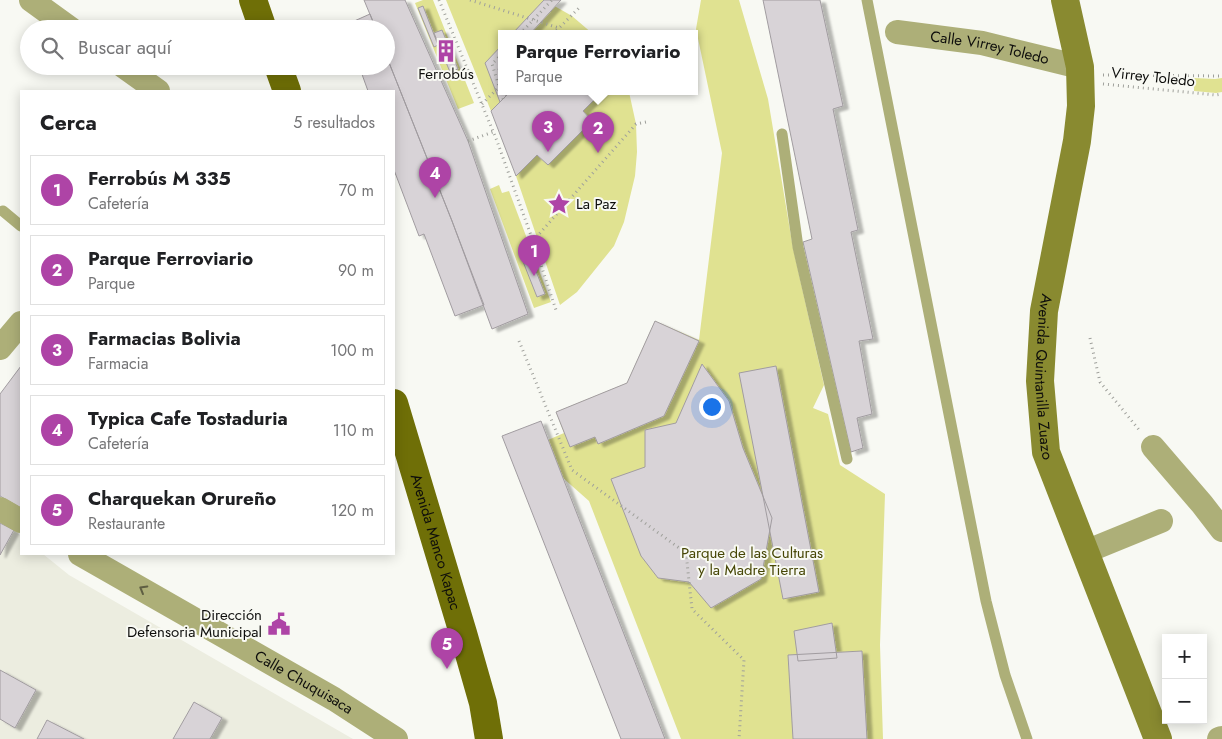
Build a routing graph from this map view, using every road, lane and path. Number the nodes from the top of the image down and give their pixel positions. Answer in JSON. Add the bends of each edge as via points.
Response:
{"nodes":[{"id":1,"x":31,"y":0,"type":"edge"},
{"id":2,"x":253,"y":0,"type":"edge"},
{"id":3,"x":439,"y":0,"type":"edge"},
{"id":4,"x":470,"y":0,"type":"edge"},
{"id":5,"x":552,"y":0,"type":"edge"},
{"id":6,"x":867,"y":0,"type":"edge"},
{"id":7,"x":1065,"y":0,"type":"edge"},
{"id":8,"x":580,"y":7,"type":"dead end"},
{"id":9,"x":59,"y":20,"type":"edge"},
{"id":10,"x":261,"y":20,"type":"edge"},
{"id":11,"x":559,"y":28,"type":"junction"},
{"id":12,"x":524,"y":30,"type":"edge"},
{"id":13,"x":557,"y":30,"type":"edge"},
{"id":14,"x":897,"y":32,"type":"dead end"},
{"id":15,"x":498,"y":58,"type":"edge"},
{"id":16,"x":1081,"y":74,"type":"junction"},
{"id":17,"x":136,"y":75,"type":"edge"},
{"id":18,"x":281,"y":75,"type":"edge"},
{"id":19,"x":1222,"y":76,"type":"edge"},
{"id":20,"x":498,"y":83,"type":"edge"},
{"id":21,"x":498,"y":88,"type":"edge"},
{"id":22,"x":157,"y":90,"type":"edge"},
{"id":23,"x":287,"y":90,"type":"edge"},
{"id":24,"x":1222,"y":94,"type":"edge"},
{"id":25,"x":502,"y":95,"type":"edge"},
{"id":26,"x":503,"y":99,"type":"dead end"},
{"id":27,"x":482,"y":104,"type":"junction"},
{"id":28,"x":646,"y":122,"type":"dead end"},
{"id":29,"x":493,"y":132,"type":"junction"},
{"id":30,"x":782,"y":134,"type":"dead end"},
{"id":31,"x":468,"y":141,"type":"dead end"},
{"id":32,"x":3,"y":211,"type":"dead end"},
{"id":33,"x":20,"y":225,"type":"edge"},
{"id":34,"x":533,"y":241,"type":"junction"},
{"id":35,"x":556,"y":310,"type":"dead end"},
{"id":36,"x":20,"y":324,"type":"edge"},
{"id":37,"x":1090,"y":338,"type":"dead end"},
{"id":38,"x":520,"y":341,"type":"dead end"},
{"id":39,"x":0,"y":348,"type":"edge"},
{"id":40,"x":395,"y":406,"type":"edge"},
{"id":41,"x":1153,"y":448,"type":"joint"},
{"id":42,"x":846,"y":459,"type":"dead end"},
{"id":43,"x":0,"y":509,"type":"edge"},
{"id":44,"x":20,"y":520,"type":"edge"},
{"id":45,"x":1161,"y":521,"type":"dead end"},
{"id":46,"x":1222,"y":530,"type":"edge"},
{"id":47,"x":1085,"y":552,"type":"junction"},
{"id":48,"x":90,"y":556,"type":"edge"},
{"id":49,"x":396,"y":739,"type":"edge"},
{"id":50,"x":489,"y":739,"type":"edge"},
{"id":51,"x":739,"y":739,"type":"edge"},
{"id":52,"x":1027,"y":739,"type":"edge"},
{"id":53,"x":1158,"y":739,"type":"edge"}],
"edges":[{"from":1,"to":9,"type":"street"},
{"from":2,"to":10,"type":"main road"},
{"from":3,"to":27,"type":"path"},
{"from":4,"to":11,"type":"path"},
{"from":5,"to":12,"type":"path","bridge":true},
{"from":6,"to":52,"type":"lane","via":[[986,602],[1005,675]]},
{"from":7,"to":16,"type":"main road","name":"Avenida Quintanilla Zuazo"},
{"from":8,"to":11,"type":"path"},
{"from":11,"to":13,"type":"path"},
{"from":14,"to":16,"type":"street","name":"Calle Virrey Toledo","via":[[982,44]]},
{"from":15,"to":20,"type":"path","bridge":true,"via":[[492,64]]},
{"from":16,"to":19,"type":"path"},
{"from":16,"to":24,"type":"path","name":"Virrey Toledo","via":[[1150,89]]},
{"from":16,"to":47,"type":"main road","name":"Avenida Quintanilla Zuazo","via":[[1077,141],[1044,311],[1040,381],[1046,452]]},
{"from":17,"to":22,"type":"street"},
{"from":18,"to":23,"type":"main road"},
{"from":21,"to":27,"type":"path"},
{"from":25,"to":26,"type":"path","bridge":true},
{"from":27,"to":29,"type":"path"},
{"from":28,"to":34,"type":"path","via":[[636,124]]},
{"from":29,"to":31,"type":"path"},
{"from":29,"to":34,"type":"path"},
{"from":30,"to":42,"type":"lane","via":[[798,247]]},
{"from":32,"to":33,"type":"lane"},
{"from":34,"to":35,"type":"path"},
{"from":36,"to":39,"type":"street"},
{"from":37,"to":41,"type":"path","via":[[1100,382]]},
{"from":38,"to":51,"type":"path","via":[[572,470],[686,553],[692,609],[744,660]]},
{"from":40,"to":50,"type":"main road","name":"Avenida Manco Kapac","via":[[464,633]]},
{"from":41,"to":46,"type":"street"},
{"from":43,"to":44,"type":"street"},
{"from":45,"to":47,"type":"street"},
{"from":47,"to":53,"type":"main road","name":"Avenida Quintanilla Zuazo"},
{"from":49,"to":48,"type":"street","name":"Calle Chuquisaca","one_way":true,"via":[[334,699]]}]}
